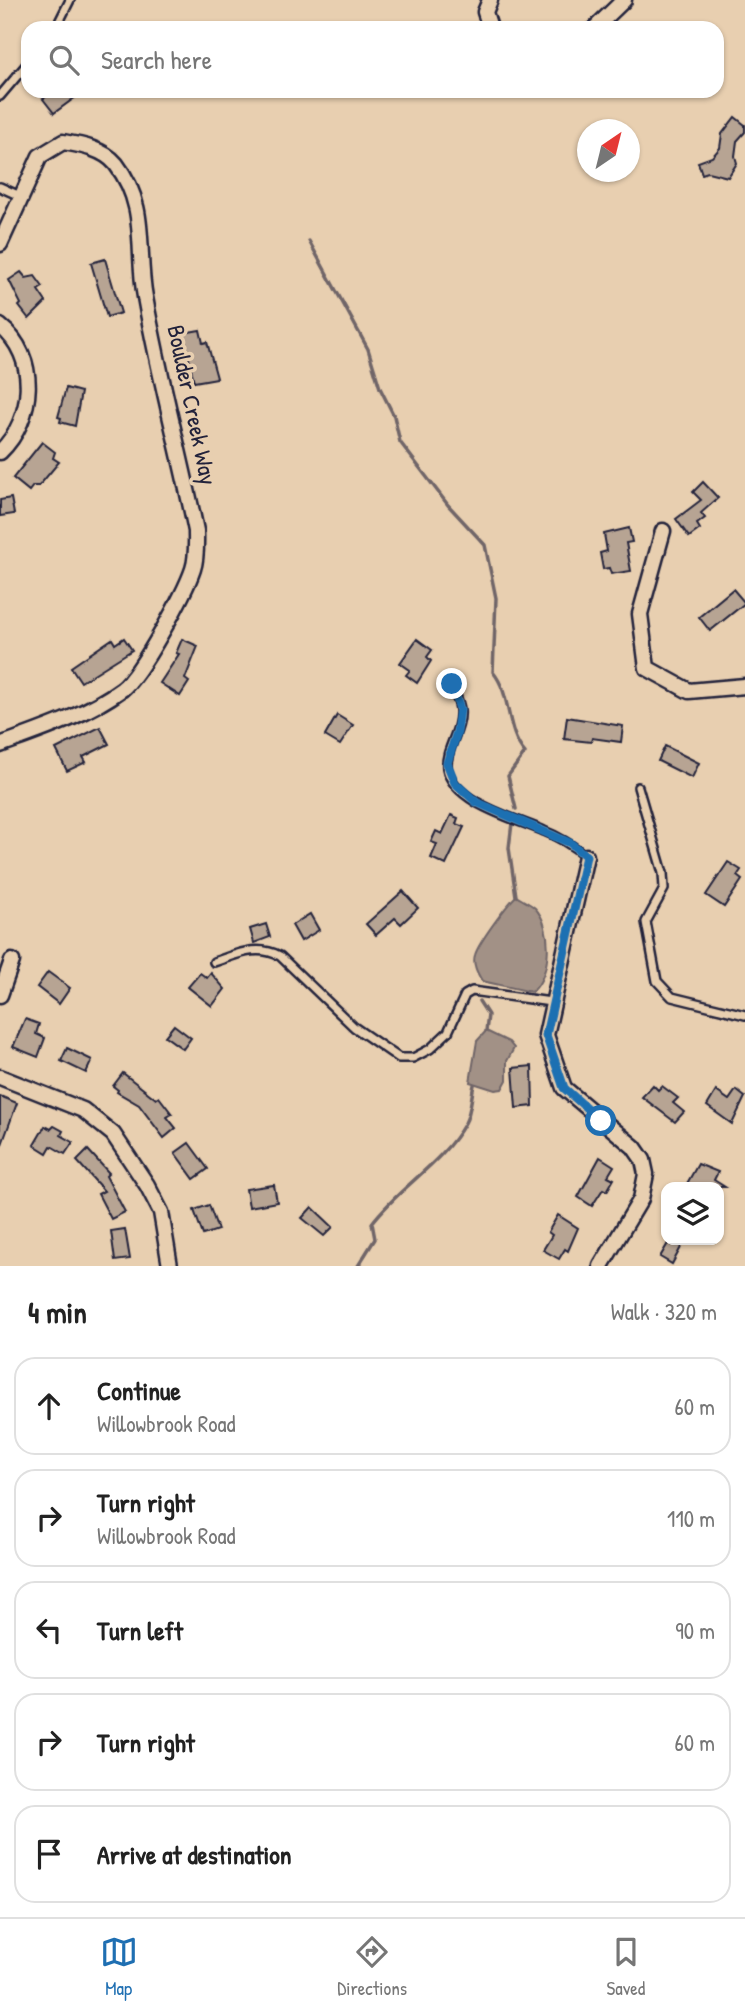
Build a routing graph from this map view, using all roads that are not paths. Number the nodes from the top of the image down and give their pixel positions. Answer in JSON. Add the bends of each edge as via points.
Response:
{"nodes":[{"id":1,"x":70,"y":0,"type":"edge"},
{"id":2,"x":490,"y":0,"type":"edge"},
{"id":3,"x":624,"y":0,"type":"edge"},
{"id":4,"x":59,"y":21,"type":"edge"},
{"id":5,"x":488,"y":21,"type":"edge"},
{"id":6,"x":603,"y":21,"type":"edge"},
{"id":7,"x":21,"y":71,"type":"edge"},
{"id":8,"x":0,"y":96,"type":"edge"},
{"id":9,"x":0,"y":187,"type":"edge"},
{"id":10,"x":22,"y":197,"type":"junction"},
{"id":11,"x":0,"y":244,"type":"edge"},
{"id":12,"x":0,"y":326,"type":"edge"},
{"id":13,"x":0,"y":453,"type":"edge"},
{"id":14,"x":663,"y":531,"type":"dead end"},
{"id":15,"x":452,"y":684,"type":"dead end"},
{"id":16,"x":745,"y":686,"type":"edge"},
{"id":17,"x":0,"y":745,"type":"edge"},
{"id":18,"x":638,"y":787,"type":"dead end"},
{"id":19,"x":586,"y":856,"type":"joint"},
{"id":20,"x":12,"y":961,"type":"dead end"},
{"id":21,"x":214,"y":961,"type":"dead end"},
{"id":22,"x":0,"y":995,"type":"edge"},
{"id":23,"x":551,"y":1002,"type":"junction"},
{"id":24,"x":745,"y":1015,"type":"edge"},
{"id":25,"x":0,"y":1077,"type":"edge"},
{"id":26,"x":170,"y":1266,"type":"edge"},
{"id":27,"x":601,"y":1266,"type":"edge"}],
"edges":[{"from":1,"to":4,"type":"lane"},
{"from":2,"to":5,"type":"street","via":[[485,12]]},
{"from":3,"to":6,"type":"street"},
{"from":7,"to":8,"type":"lane"},
{"from":9,"to":10,"type":"lane"},
{"from":10,"to":11,"type":"street","name":"Boulder Creek Way"},
{"from":10,"to":17,"type":"street","name":"Boulder Creek Way","via":[[40,156],[63,142],[89,147],[114,162],[130,188],[140,218],[144,295],[196,531],[194,567],[183,592],[138,671],[123,688],[84,710]]},
{"from":12,"to":13,"type":"street","via":[[20,349],[29,381],[11,440]]},
{"from":14,"to":16,"type":"street","via":[[640,614],[646,668],[689,691]]},
{"from":15,"to":19,"type":"lane","via":[[460,709],[447,763],[455,783],[476,802],[570,843]]},
{"from":18,"to":24,"type":"lane","via":[[663,873],[664,889],[646,922],[657,981],[672,998]]},
{"from":19,"to":23,"type":"street"},
{"from":20,"to":22,"type":"street"},
{"from":21,"to":23,"type":"lane","via":[[266,949],[280,956],[354,1027],[399,1058],[413,1059],[448,1032],[465,995],[472,991]]},
{"from":23,"to":27,"type":"street","via":[[546,1035],[564,1088],[634,1147],[646,1167],[644,1193]]},
{"from":25,"to":26,"type":"street","via":[[83,1110],[113,1135],[161,1212]]}]}
